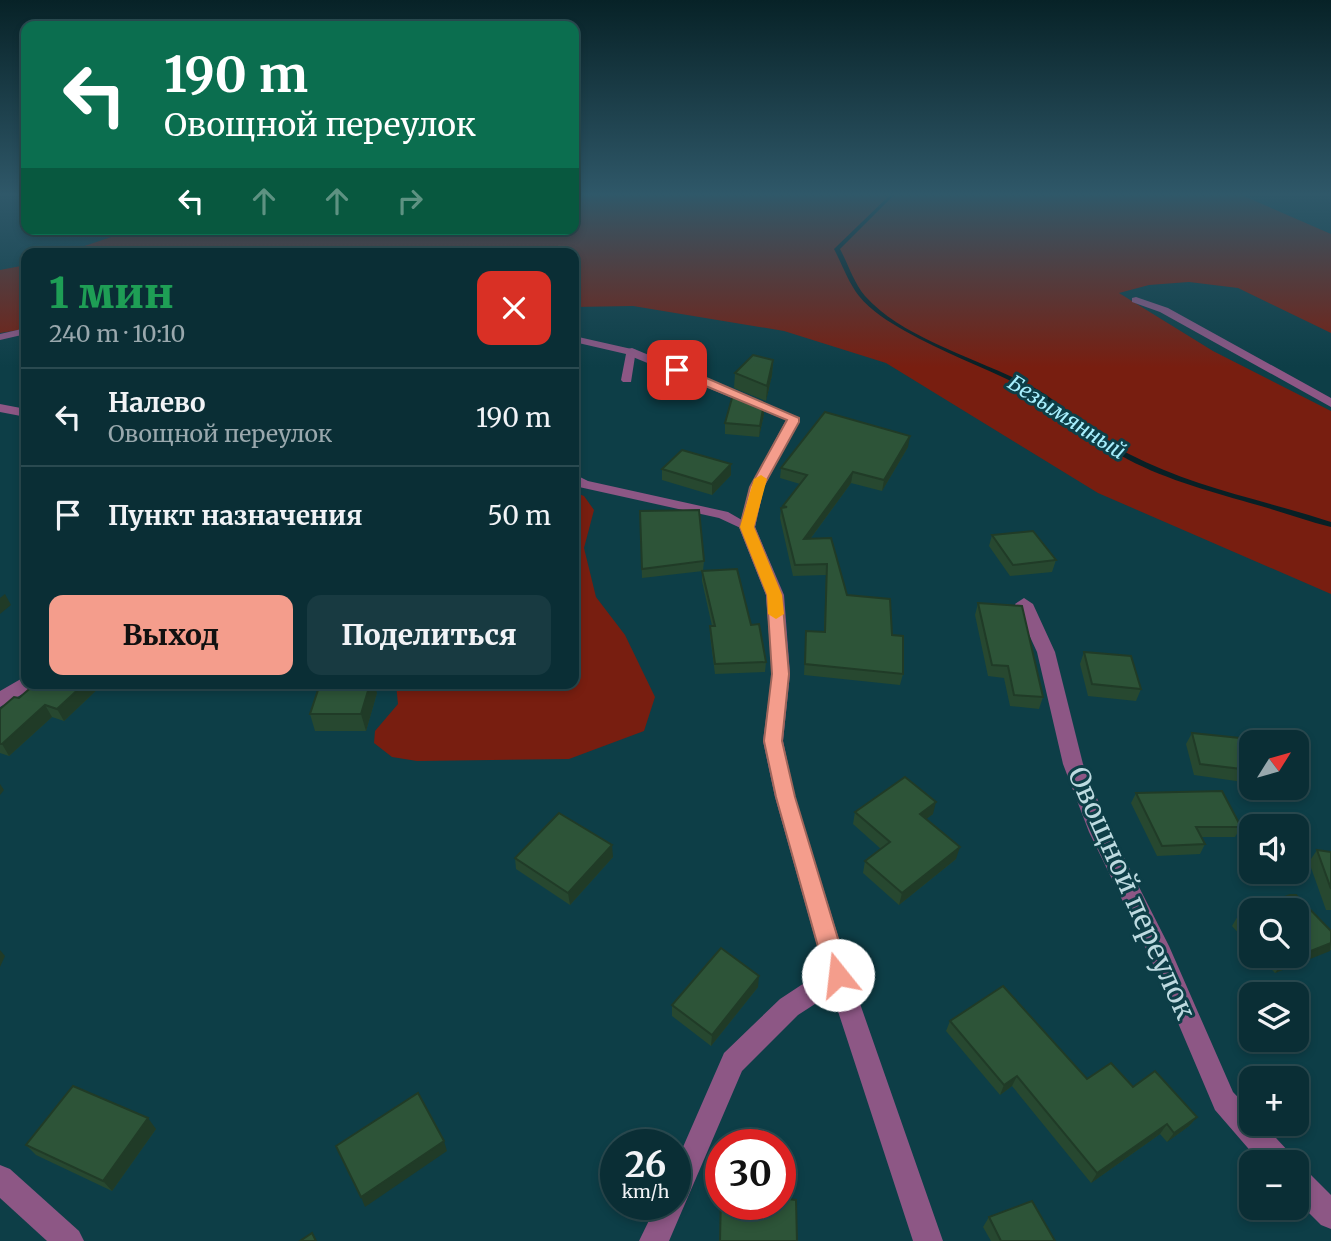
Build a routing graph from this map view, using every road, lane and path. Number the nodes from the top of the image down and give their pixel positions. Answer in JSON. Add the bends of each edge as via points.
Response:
{"nodes":[{"id":1,"x":1136,"y":300,"type":"dead end"},
{"id":2,"x":21,"y":332,"type":"edge"},
{"id":3,"x":0,"y":337,"type":"edge"},
{"id":4,"x":579,"y":340,"type":"edge"},
{"id":5,"x":632,"y":352,"type":"junction"},
{"id":6,"x":627,"y":380,"type":"dead end"},
{"id":7,"x":1331,"y":403,"type":"edge"},
{"id":8,"x":0,"y":408,"type":"edge"},
{"id":9,"x":21,"y":412,"type":"edge"},
{"id":10,"x":579,"y":480,"type":"edge"},
{"id":11,"x":747,"y":527,"type":"junction"},
{"id":12,"x":1024,"y":604,"type":"edge"},
{"id":13,"x":21,"y":686,"type":"edge"},
{"id":14,"x":0,"y":700,"type":"edge"},
{"id":15,"x":838,"y":975,"type":"junction"},
{"id":16,"x":1268,"y":1150,"type":"edge"},
{"id":17,"x":691,"y":1160,"type":"edge"},
{"id":18,"x":0,"y":1179,"type":"edge"},
{"id":19,"x":1309,"y":1193,"type":"edge"},
{"id":20,"x":1331,"y":1215,"type":"edge"},
{"id":21,"x":664,"y":1220,"type":"edge"},
{"id":22,"x":69,"y":1241,"type":"edge"},
{"id":23,"x":654,"y":1241,"type":"edge"},
{"id":24,"x":928,"y":1241,"type":"edge"}],
"edges":[{"from":1,"to":7,"type":"lane","via":[[1164,310]]},
{"from":2,"to":3,"type":"lane"},
{"from":4,"to":5,"type":"lane"},
{"from":5,"to":6,"type":"lane"},
{"from":5,"to":11,"type":"street","via":[[793,418],[757,487]]},
{"from":8,"to":9,"type":"street"},
{"from":10,"to":11,"type":"lane","via":[[723,515]]},
{"from":11,"to":15,"type":"street","via":[[775,595],[781,674],[773,741]]},
{"from":12,"to":16,"type":"street","name":"Овощной переулок","via":[[1046,652],[1073,764],[1100,832],[1161,954],[1224,1101]]},
{"from":13,"to":14,"type":"street"},
{"from":15,"to":17,"type":"street","via":[[789,1007],[733,1062]]},
{"from":15,"to":24,"type":"street"},
{"from":18,"to":22,"type":"street"},
{"from":19,"to":20,"type":"street"},
{"from":21,"to":23,"type":"street"}]}
